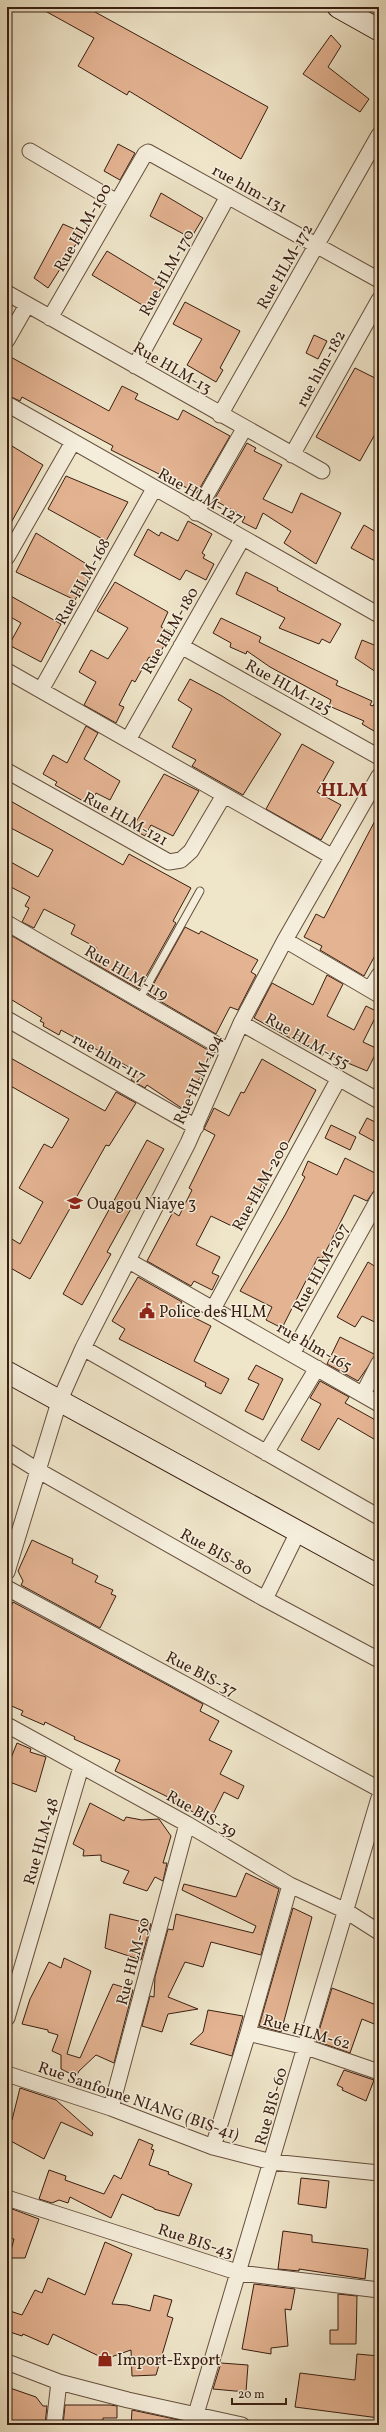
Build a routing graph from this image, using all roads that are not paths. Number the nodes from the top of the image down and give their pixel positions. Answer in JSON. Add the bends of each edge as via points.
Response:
{"nodes":[{"id":1,"x":338,"y":7,"type":"edge"},
{"id":2,"x":379,"y":30,"type":"edge"},
{"id":3,"x":379,"y":135,"type":"edge"},
{"id":4,"x":30,"y":151,"type":"dead end"},
{"id":5,"x":145,"y":154,"type":"joint"},
{"id":6,"x":228,"y":196,"type":"junction"},
{"id":7,"x":117,"y":202,"type":"junction"},
{"id":8,"x":316,"y":245,"type":"junction"},
{"id":9,"x":379,"y":280,"type":"edge"},
{"id":10,"x":7,"y":293,"type":"edge"},
{"id":11,"x":379,"y":300,"type":"edge"},
{"id":12,"x":27,"y":305,"type":"junction"},
{"id":13,"x":50,"y":318,"type":"junction"},
{"id":14,"x":7,"y":340,"type":"edge"},
{"id":15,"x":135,"y":366,"type":"junction"},
{"id":16,"x":7,"y":404,"type":"edge"},
{"id":17,"x":220,"y":415,"type":"junction"},
{"id":18,"x":244,"y":429,"type":"junction"},
{"id":19,"x":73,"y":442,"type":"junction"},
{"id":20,"x":292,"y":455,"type":"junction"},
{"id":21,"x":322,"y":471,"type":"dead end"},
{"id":22,"x":154,"y":489,"type":"junction"},
{"id":23,"x":196,"y":513,"type":"junction"},
{"id":24,"x":242,"y":539,"type":"junction"},
{"id":25,"x":7,"y":557,"type":"edge"},
{"id":26,"x":379,"y":615,"type":"edge"},
{"id":27,"x":181,"y":646,"type":"junction"},
{"id":28,"x":7,"y":671,"type":"edge"},
{"id":29,"x":41,"y":690,"type":"junction"},
{"id":30,"x":128,"y":740,"type":"junction"},
{"id":31,"x":379,"y":757,"type":"edge"},
{"id":32,"x":7,"y":771,"type":"edge"},
{"id":33,"x":379,"y":776,"type":"edge"},
{"id":34,"x":224,"y":795,"type":"junction"},
{"id":35,"x":333,"y":857,"type":"junction"},
{"id":36,"x":200,"y":891,"type":"dead end"},
{"id":37,"x":7,"y":923,"type":"edge"},
{"id":38,"x":285,"y":940,"type":"junction"},
{"id":39,"x":379,"y":975,"type":"edge"},
{"id":40,"x":375,"y":992,"type":"edge"},
{"id":41,"x":139,"y":1000,"type":"junction"},
{"id":42,"x":7,"y":1019,"type":"edge"},
{"id":43,"x":241,"y":1022,"type":"junction"},
{"id":44,"x":228,"y":1052,"type":"junction"},
{"id":45,"x":339,"y":1078,"type":"junction"},
{"id":46,"x":379,"y":1101,"type":"edge"},
{"id":47,"x":196,"y":1127,"type":"junction"},
{"id":48,"x":379,"y":1198,"type":"edge"},
{"id":49,"x":129,"y":1261,"type":"junction"},
{"id":50,"x":213,"y":1309,"type":"junction"},
{"id":51,"x":83,"y":1348,"type":"junction"},
{"id":52,"x":292,"y":1354,"type":"junction"},
{"id":53,"x":379,"y":1363,"type":"edge"},
{"id":54,"x":317,"y":1368,"type":"junction"},
{"id":55,"x":7,"y":1372,"type":"edge"},
{"id":56,"x":363,"y":1394,"type":"junction"},
{"id":57,"x":59,"y":1402,"type":"junction"},
{"id":58,"x":379,"y":1404,"type":"edge"},
{"id":59,"x":7,"y":1451,"type":"edge"},
{"id":60,"x":266,"y":1452,"type":"junction"},
{"id":61,"x":39,"y":1471,"type":"junction"},
{"id":62,"x":379,"y":1517,"type":"edge"},
{"id":63,"x":298,"y":1532,"type":"junction"},
{"id":64,"x":7,"y":1572,"type":"edge"},
{"id":65,"x":379,"y":1576,"type":"edge"},
{"id":66,"x":7,"y":1588,"type":"edge"},
{"id":67,"x":265,"y":1599,"type":"junction"},
{"id":68,"x":379,"y":1660,"type":"edge"},
{"id":69,"x":7,"y":1725,"type":"edge"},
{"id":70,"x":81,"y":1767,"type":"junction"},
{"id":71,"x":379,"y":1789,"type":"edge"},
{"id":72,"x":379,"y":1798,"type":"edge"},
{"id":73,"x":187,"y":1824,"type":"junction"},
{"id":74,"x":290,"y":1885,"type":"junction"},
{"id":75,"x":346,"y":1911,"type":"junction"},
{"id":76,"x":379,"y":1932,"type":"edge"},
{"id":77,"x":7,"y":2018,"type":"edge"},
{"id":78,"x":248,"y":2033,"type":"junction"},
{"id":79,"x":306,"y":2047,"type":"junction"},
{"id":80,"x":379,"y":2072,"type":"edge"},
{"id":81,"x":7,"y":2074,"type":"edge"},
{"id":82,"x":111,"y":2108,"type":"junction"},
{"id":83,"x":213,"y":2147,"type":"junction"},
{"id":84,"x":272,"y":2162,"type":"junction"},
{"id":85,"x":379,"y":2173,"type":"edge"},
{"id":86,"x":7,"y":2198,"type":"edge"},
{"id":87,"x":240,"y":2273,"type":"junction"},
{"id":88,"x":379,"y":2290,"type":"edge"},
{"id":89,"x":7,"y":2362,"type":"edge"},
{"id":90,"x":59,"y":2382,"type":"junction"},
{"id":91,"x":196,"y":2420,"type":"edge"},
{"id":92,"x":54,"y":2425,"type":"edge"},
{"id":93,"x":242,"y":2425,"type":"edge"}],
"edges":[{"from":1,"to":2,"type":"street"},
{"from":3,"to":8,"type":"street","name":"Rue HLM-172"},
{"from":4,"to":7,"type":"street"},
{"from":5,"to":6,"type":"street","name":"rue hlm-131","via":[[151,153]]},
{"from":5,"to":7,"type":"street","name":"Rue HLM-100"},
{"from":6,"to":8,"type":"street","name":"rue hlm-131"},
{"from":6,"to":15,"type":"street","name":"Rue HLM-170"},
{"from":7,"to":13,"type":"street","name":"Rue HLM-100"},
{"from":8,"to":9,"type":"street","name":"rue hlm-131"},
{"from":8,"to":17,"type":"street","name":"Rue HLM-172"},
{"from":10,"to":12,"type":"street","name":"Rue HLM-13"},
{"from":11,"to":20,"type":"street","name":"rue hlm-182"},
{"from":12,"to":13,"type":"street","name":"Rue HLM-13"},
{"from":12,"to":14,"type":"street"},
{"from":13,"to":15,"type":"street","name":"Rue HLM-13"},
{"from":15,"to":17,"type":"street","name":"Rue HLM-13"},
{"from":16,"to":19,"type":"street","name":"Rue HLM-127"},
{"from":17,"to":18,"type":"street","name":"Rue HLM-13"},
{"from":18,"to":20,"type":"street","name":"Rue HLM-13"},
{"from":18,"to":23,"type":"street"},
{"from":19,"to":22,"type":"street","name":"Rue HLM-127"},
{"from":19,"to":25,"type":"street"},
{"from":20,"to":21,"type":"street","name":"Rue HLM-13"},
{"from":22,"to":23,"type":"street","name":"Rue HLM-127"},
{"from":22,"to":29,"type":"street","name":"Rue HLM-168"},
{"from":23,"to":24,"type":"street","name":"Rue HLM-127"},
{"from":24,"to":26,"type":"street","name":"Rue HLM-127"},
{"from":24,"to":27,"type":"street","name":"Rue HLM-180"},
{"from":27,"to":30,"type":"street","name":"Rue HLM-180"},
{"from":27,"to":31,"type":"street","name":"Rue HLM-125"},
{"from":28,"to":29,"type":"street"},
{"from":29,"to":30,"type":"street"},
{"from":30,"to":34,"type":"street"},
{"from":32,"to":34,"type":"street","name":"Rue HLM-121","via":[[169,862],[181,860],[190,851]]},
{"from":33,"to":35,"type":"street","name":"Rue HLM-194"},
{"from":34,"to":35,"type":"street"},
{"from":35,"to":38,"type":"street","name":"Rue HLM-194"},
{"from":36,"to":41,"type":"lane"},
{"from":37,"to":41,"type":"street","name":"Rue HLM-119"},
{"from":38,"to":40,"type":"street"},
{"from":38,"to":43,"type":"street","name":"Rue HLM-194"},
{"from":39,"to":40,"type":"street"},
{"from":41,"to":44,"type":"street","name":"Rue HLM-119"},
{"from":42,"to":47,"type":"street","name":"rue hlm-117"},
{"from":43,"to":44,"type":"street","name":"Rue HLM-194"},
{"from":43,"to":45,"type":"street","name":"Rue HLM-155"},
{"from":44,"to":47,"type":"street","name":"Rue HLM-194"},
{"from":45,"to":46,"type":"street","name":"Rue HLM-155"},
{"from":45,"to":50,"type":"street","name":"Rue HLM-200"},
{"from":47,"to":49,"type":"street","name":"Rue HLM-194"},
{"from":48,"to":52,"type":"street","name":"Rue HLM-207"},
{"from":49,"to":50,"type":"street","name":"rue hlm-165"},
{"from":49,"to":51,"type":"street","name":"Rue HLM-194"},
{"from":50,"to":52,"type":"street","name":"rue hlm-165"},
{"from":51,"to":57,"type":"street","name":"Rue HLM-194"},
{"from":51,"to":60,"type":"street"},
{"from":52,"to":54,"type":"street","name":"rue hlm-165"},
{"from":53,"to":56,"type":"street"},
{"from":54,"to":56,"type":"street","name":"rue hlm-165"},
{"from":54,"to":60,"type":"street"},
{"from":55,"to":57,"type":"street"},
{"from":56,"to":58,"type":"street","name":"rue hlm-165"},
{"from":57,"to":61,"type":"street","name":"Rue HLM-194"},
{"from":57,"to":63,"type":"street"},
{"from":59,"to":61,"type":"street","name":"Rue BIS-80"},
{"from":60,"to":62,"type":"street"},
{"from":61,"to":64,"type":"street","name":"Rue HLM-194"},
{"from":61,"to":67,"type":"street","name":"Rue BIS-80"},
{"from":63,"to":65,"type":"street"},
{"from":63,"to":67,"type":"street"},
{"from":66,"to":71,"type":"street","name":"Rue BIS-37"},
{"from":67,"to":68,"type":"street","name":"Rue BIS-80"},
{"from":69,"to":70,"type":"street","name":"Rue BIS-39"},
{"from":70,"to":73,"type":"street","name":"Rue BIS-39"},
{"from":70,"to":77,"type":"street","name":"Rue HLM-48"},
{"from":72,"to":75,"type":"street","name":"Rue BIS-60"},
{"from":73,"to":74,"type":"street","name":"Rue BIS-39"},
{"from":73,"to":82,"type":"street","name":"Rue HLM-50"},
{"from":74,"to":75,"type":"street","name":"Rue BIS-39"},
{"from":74,"to":78,"type":"street"},
{"from":75,"to":76,"type":"street","name":"Rue BIS-39"},
{"from":75,"to":79,"type":"street","name":"Rue BIS-60"},
{"from":78,"to":79,"type":"street","name":"Rue HLM-62"},
{"from":78,"to":83,"type":"street"},
{"from":79,"to":80,"type":"street","name":"Rue HLM-62"},
{"from":79,"to":84,"type":"street","name":"Rue BIS-60"},
{"from":81,"to":82,"type":"street","name":"Rue Sanfoune NIANG (BIS-41)"},
{"from":82,"to":83,"type":"street","name":"Rue Sanfoune NIANG (BIS-41)"},
{"from":83,"to":84,"type":"street","name":"Rue Sanfoune NIANG (BIS-41)"},
{"from":84,"to":85,"type":"street","name":"Rue Sanfoune NIANG (BIS-41)"},
{"from":84,"to":87,"type":"street","name":"Rue BIS-60"},
{"from":86,"to":87,"type":"street","name":"Rue BIS-43"},
{"from":87,"to":88,"type":"street","name":"Rue BIS-43"},
{"from":87,"to":91,"type":"street","name":"Rue BIS-60"},
{"from":89,"to":90,"type":"street"},
{"from":90,"to":91,"type":"street"},
{"from":90,"to":92,"type":"street"},
{"from":91,"to":93,"type":"street"}]}
